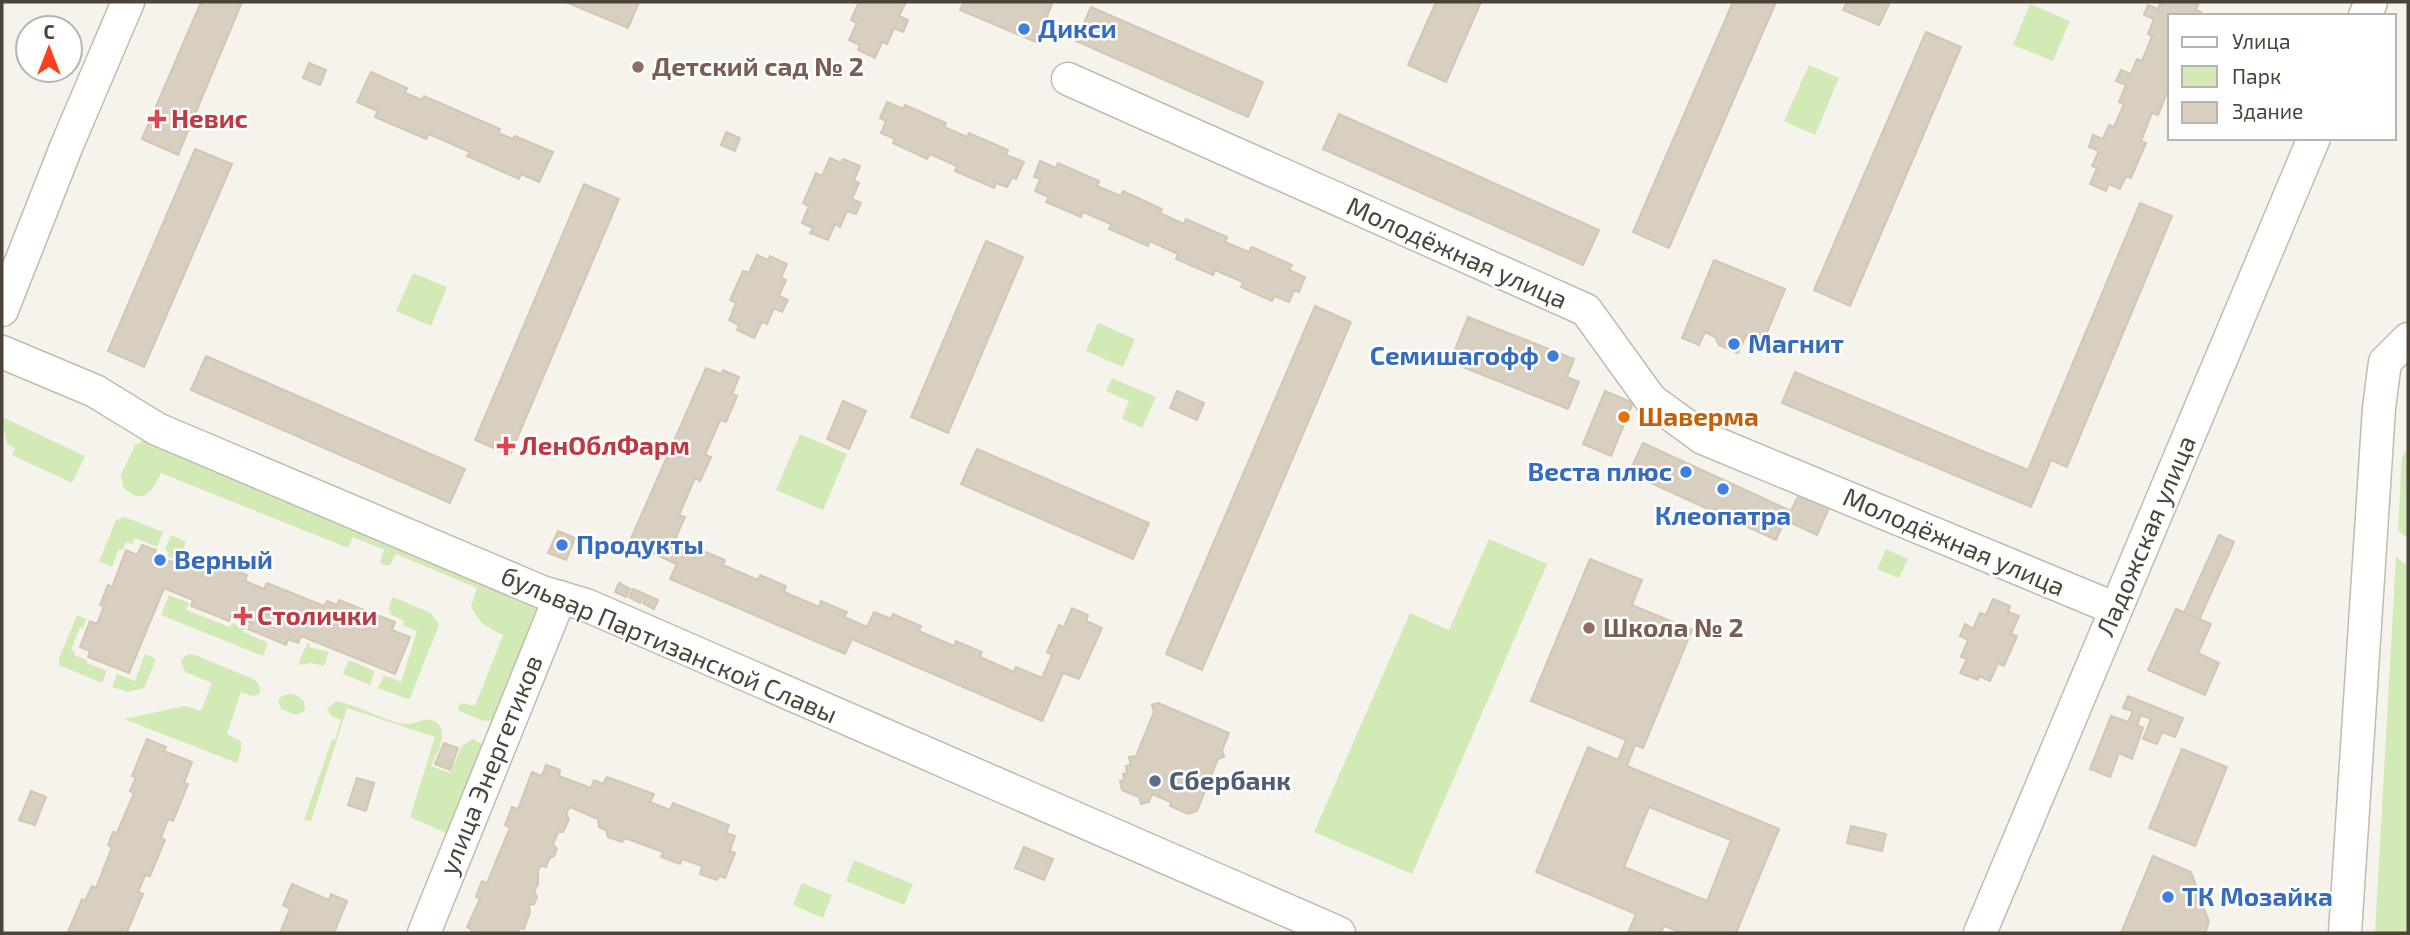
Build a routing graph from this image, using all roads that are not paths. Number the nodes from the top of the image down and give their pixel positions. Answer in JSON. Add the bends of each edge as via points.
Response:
{"nodes":[{"id":1,"x":128,"y":2,"type":"edge"},
{"id":2,"x":1068,"y":79,"type":"dead end"},
{"id":3,"x":2313,"y":140,"type":"edge"},
{"id":4,"x":2,"y":310,"type":"edge"},
{"id":5,"x":2408,"y":339,"type":"edge"},
{"id":6,"x":2,"y":352,"type":"edge"},
{"id":7,"x":560,"y":597,"type":"junction"},
{"id":8,"x":2116,"y":610,"type":"junction"},
{"id":9,"x":424,"y":933,"type":"edge"},
{"id":10,"x":1339,"y":933,"type":"edge"},
{"id":11,"x":1980,"y":933,"type":"edge"},
{"id":12,"x":2345,"y":933,"type":"edge"}],
"edges":[{"from":1,"to":4,"type":"street"},
{"from":2,"to":8,"type":"street","name":"Молодёжная улица","via":[[1586,310],[1651,400],[1703,438]]},
{"from":3,"to":8,"type":"street","name":"Ладожская улица"},
{"from":5,"to":12,"type":"street","via":[[2385,362],[2379,408]]},
{"from":6,"to":7,"type":"street","name":"бульвар Партизанской Славы","via":[[95,391],[157,429]]},
{"from":7,"to":9,"type":"street","name":"улица Энергетиков"},
{"from":7,"to":10,"type":"street","name":"бульвар Партизанской Славы"},
{"from":8,"to":11,"type":"street","name":"Ладожская улица"}]}
